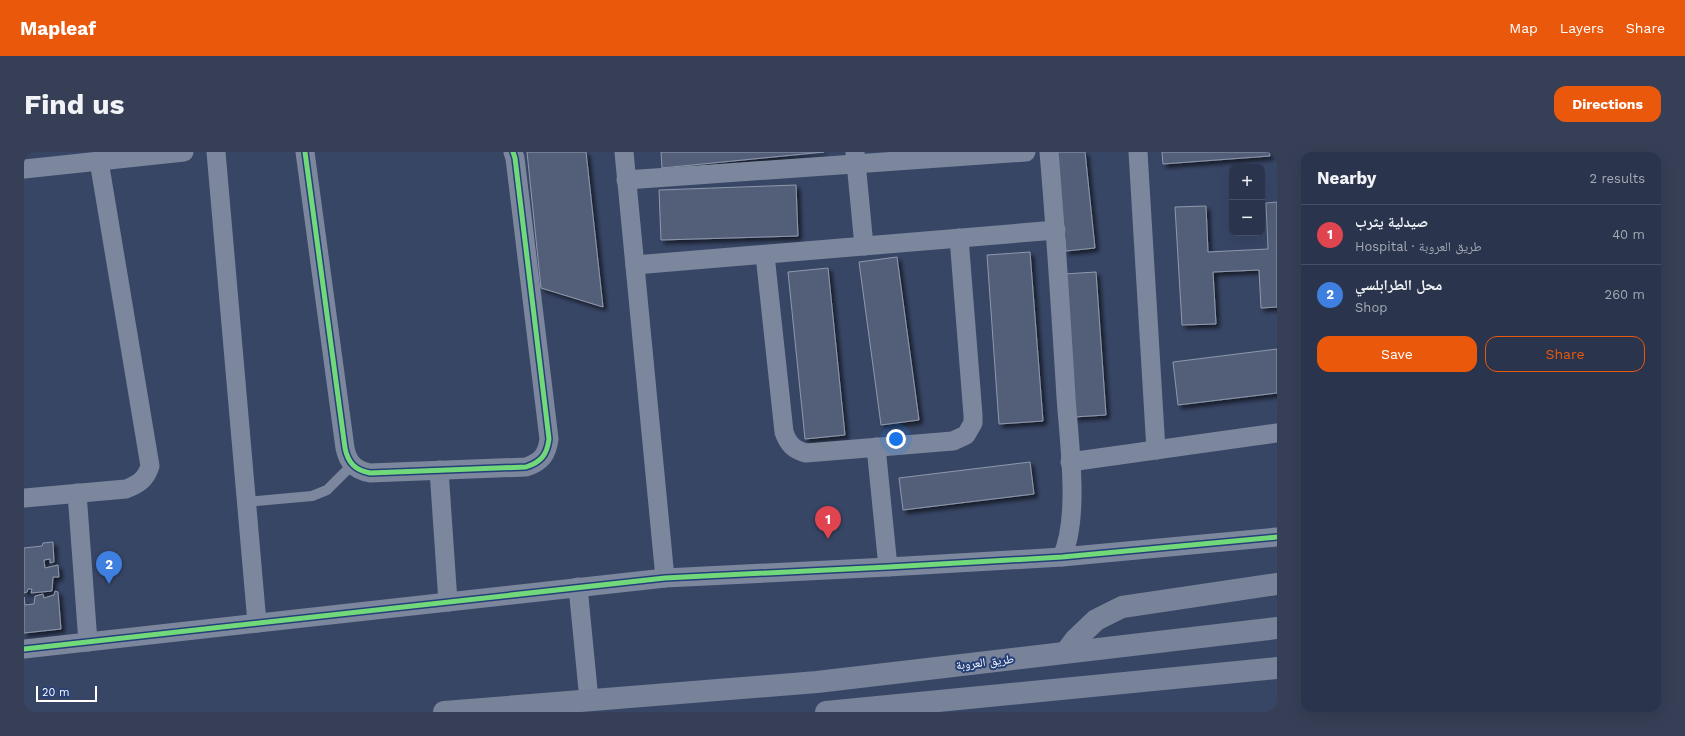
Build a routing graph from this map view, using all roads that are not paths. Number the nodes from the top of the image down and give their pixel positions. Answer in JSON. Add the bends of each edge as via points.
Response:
{"nodes":[{"id":1,"x":184,"y":152,"type":"edge"},
{"id":2,"x":216,"y":152,"type":"edge"},
{"id":3,"x":305,"y":152,"type":"edge"},
{"id":4,"x":513,"y":152,"type":"edge"},
{"id":5,"x":624,"y":152,"type":"edge"},
{"id":6,"x":1026,"y":152,"type":"edge"},
{"id":7,"x":1049,"y":152,"type":"edge"},
{"id":8,"x":1138,"y":152,"type":"edge"},
{"id":9,"x":856,"y":158,"type":"edge"},
{"id":10,"x":98,"y":161,"type":"junction"},
{"id":11,"x":24,"y":169,"type":"edge"},
{"id":12,"x":626,"y":180,"type":"junction"},
{"id":13,"x":1056,"y":230,"type":"junction"},
{"id":14,"x":959,"y":238,"type":"junction"},
{"id":15,"x":864,"y":246,"type":"junction"},
{"id":16,"x":765,"y":255,"type":"junction"},
{"id":17,"x":635,"y":266,"type":"junction"},
{"id":18,"x":1277,"y":433,"type":"edge"},
{"id":19,"x":876,"y":447,"type":"junction"},
{"id":20,"x":1156,"y":450,"type":"junction"},
{"id":21,"x":1070,"y":462,"type":"junction"},
{"id":22,"x":352,"y":465,"type":"junction"},
{"id":23,"x":439,"y":470,"type":"junction"},
{"id":24,"x":77,"y":493,"type":"junction"},
{"id":25,"x":24,"y":498,"type":"edge"},
{"id":26,"x":246,"y":502,"type":"junction"},
{"id":27,"x":1277,"y":537,"type":"edge"},
{"id":28,"x":1062,"y":557,"type":"junction"},
{"id":29,"x":888,"y":567,"type":"junction"},
{"id":30,"x":664,"y":578,"type":"junction"},
{"id":31,"x":1277,"y":584,"type":"edge"},
{"id":32,"x":578,"y":588,"type":"junction"},
{"id":33,"x":448,"y":602,"type":"junction"},
{"id":34,"x":257,"y":623,"type":"junction"},
{"id":35,"x":1277,"y":628,"type":"edge"},
{"id":36,"x":88,"y":642,"type":"junction"},
{"id":37,"x":24,"y":649,"type":"edge"},
{"id":38,"x":1066,"y":652,"type":"junction"},
{"id":39,"x":1277,"y":668,"type":"edge"},
{"id":40,"x":589,"y":700,"type":"junction"},
{"id":41,"x":945,"y":700,"type":"junction"},
{"id":42,"x":858,"y":710,"type":"edge"},
{"id":43,"x":444,"y":712,"type":"edge"},
{"id":44,"x":826,"y":712,"type":"edge"},
{"id":45,"x":978,"y":712,"type":"edge"}],
"edges":[{"from":1,"to":10,"type":"street"},
{"from":2,"to":26,"type":"street"},
{"from":3,"to":22,"type":"street","via":[[344,448]]},
{"from":4,"to":23,"type":"street","via":[[548,449],[537,463],[526,467]]},
{"from":5,"to":12,"type":"street"},
{"from":6,"to":9,"type":"street"},
{"from":7,"to":13,"type":"street"},
{"from":8,"to":20,"type":"street"},
{"from":9,"to":12,"type":"street"},
{"from":9,"to":15,"type":"street"},
{"from":10,"to":11,"type":"street"},
{"from":10,"to":24,"type":"street","via":[[150,466],[147,476],[138,485],[126,489]]},
{"from":12,"to":17,"type":"street"},
{"from":13,"to":14,"type":"street"},
{"from":13,"to":21,"type":"street"},
{"from":14,"to":15,"type":"street"},
{"from":14,"to":19,"type":"street","via":[[973,415],[970,429],[966,435],[954,441]]},
{"from":15,"to":16,"type":"street"},
{"from":16,"to":17,"type":"street"},
{"from":16,"to":19,"type":"street","via":[[784,432],[787,440],[798,451],[806,453]]},
{"from":17,"to":30,"type":"street"},
{"from":18,"to":20,"type":"street"},
{"from":19,"to":29,"type":"street"},
{"from":20,"to":21,"type":"street"},
{"from":21,"to":28,"type":"street","via":[[1071,528]]},
{"from":22,"to":23,"type":"street","via":[[360,471],[370,472]]},
{"from":22,"to":26,"type":"lane","via":[[327,490],[312,496]]},
{"from":23,"to":33,"type":"street"},
{"from":24,"to":25,"type":"street"},
{"from":24,"to":36,"type":"street"},
{"from":26,"to":34,"type":"street"},
{"from":27,"to":28,"type":"street"},
{"from":28,"to":29,"type":"street"},
{"from":29,"to":30,"type":"street"},
{"from":30,"to":32,"type":"street"},
{"from":31,"to":38,"type":"highway","via":[[1122,608],[1096,620],[1080,634]]},
{"from":32,"to":33,"type":"street"},
{"from":32,"to":40,"type":"street"},
{"from":33,"to":34,"type":"street"},
{"from":34,"to":36,"type":"street"},
{"from":35,"to":38,"type":"highway","name":"طريق العروبة"},
{"from":36,"to":37,"type":"street"},
{"from":38,"to":40,"type":"highway","name":"طريق العروبة","via":[[824,681]]},
{"from":39,"to":41,"type":"highway"},
{"from":40,"to":43,"type":"highway","name":"طريق العروبة"},
{"from":41,"to":42,"type":"highway"},
{"from":41,"to":45,"type":"highway"},
{"from":42,"to":44,"type":"highway"}]}
